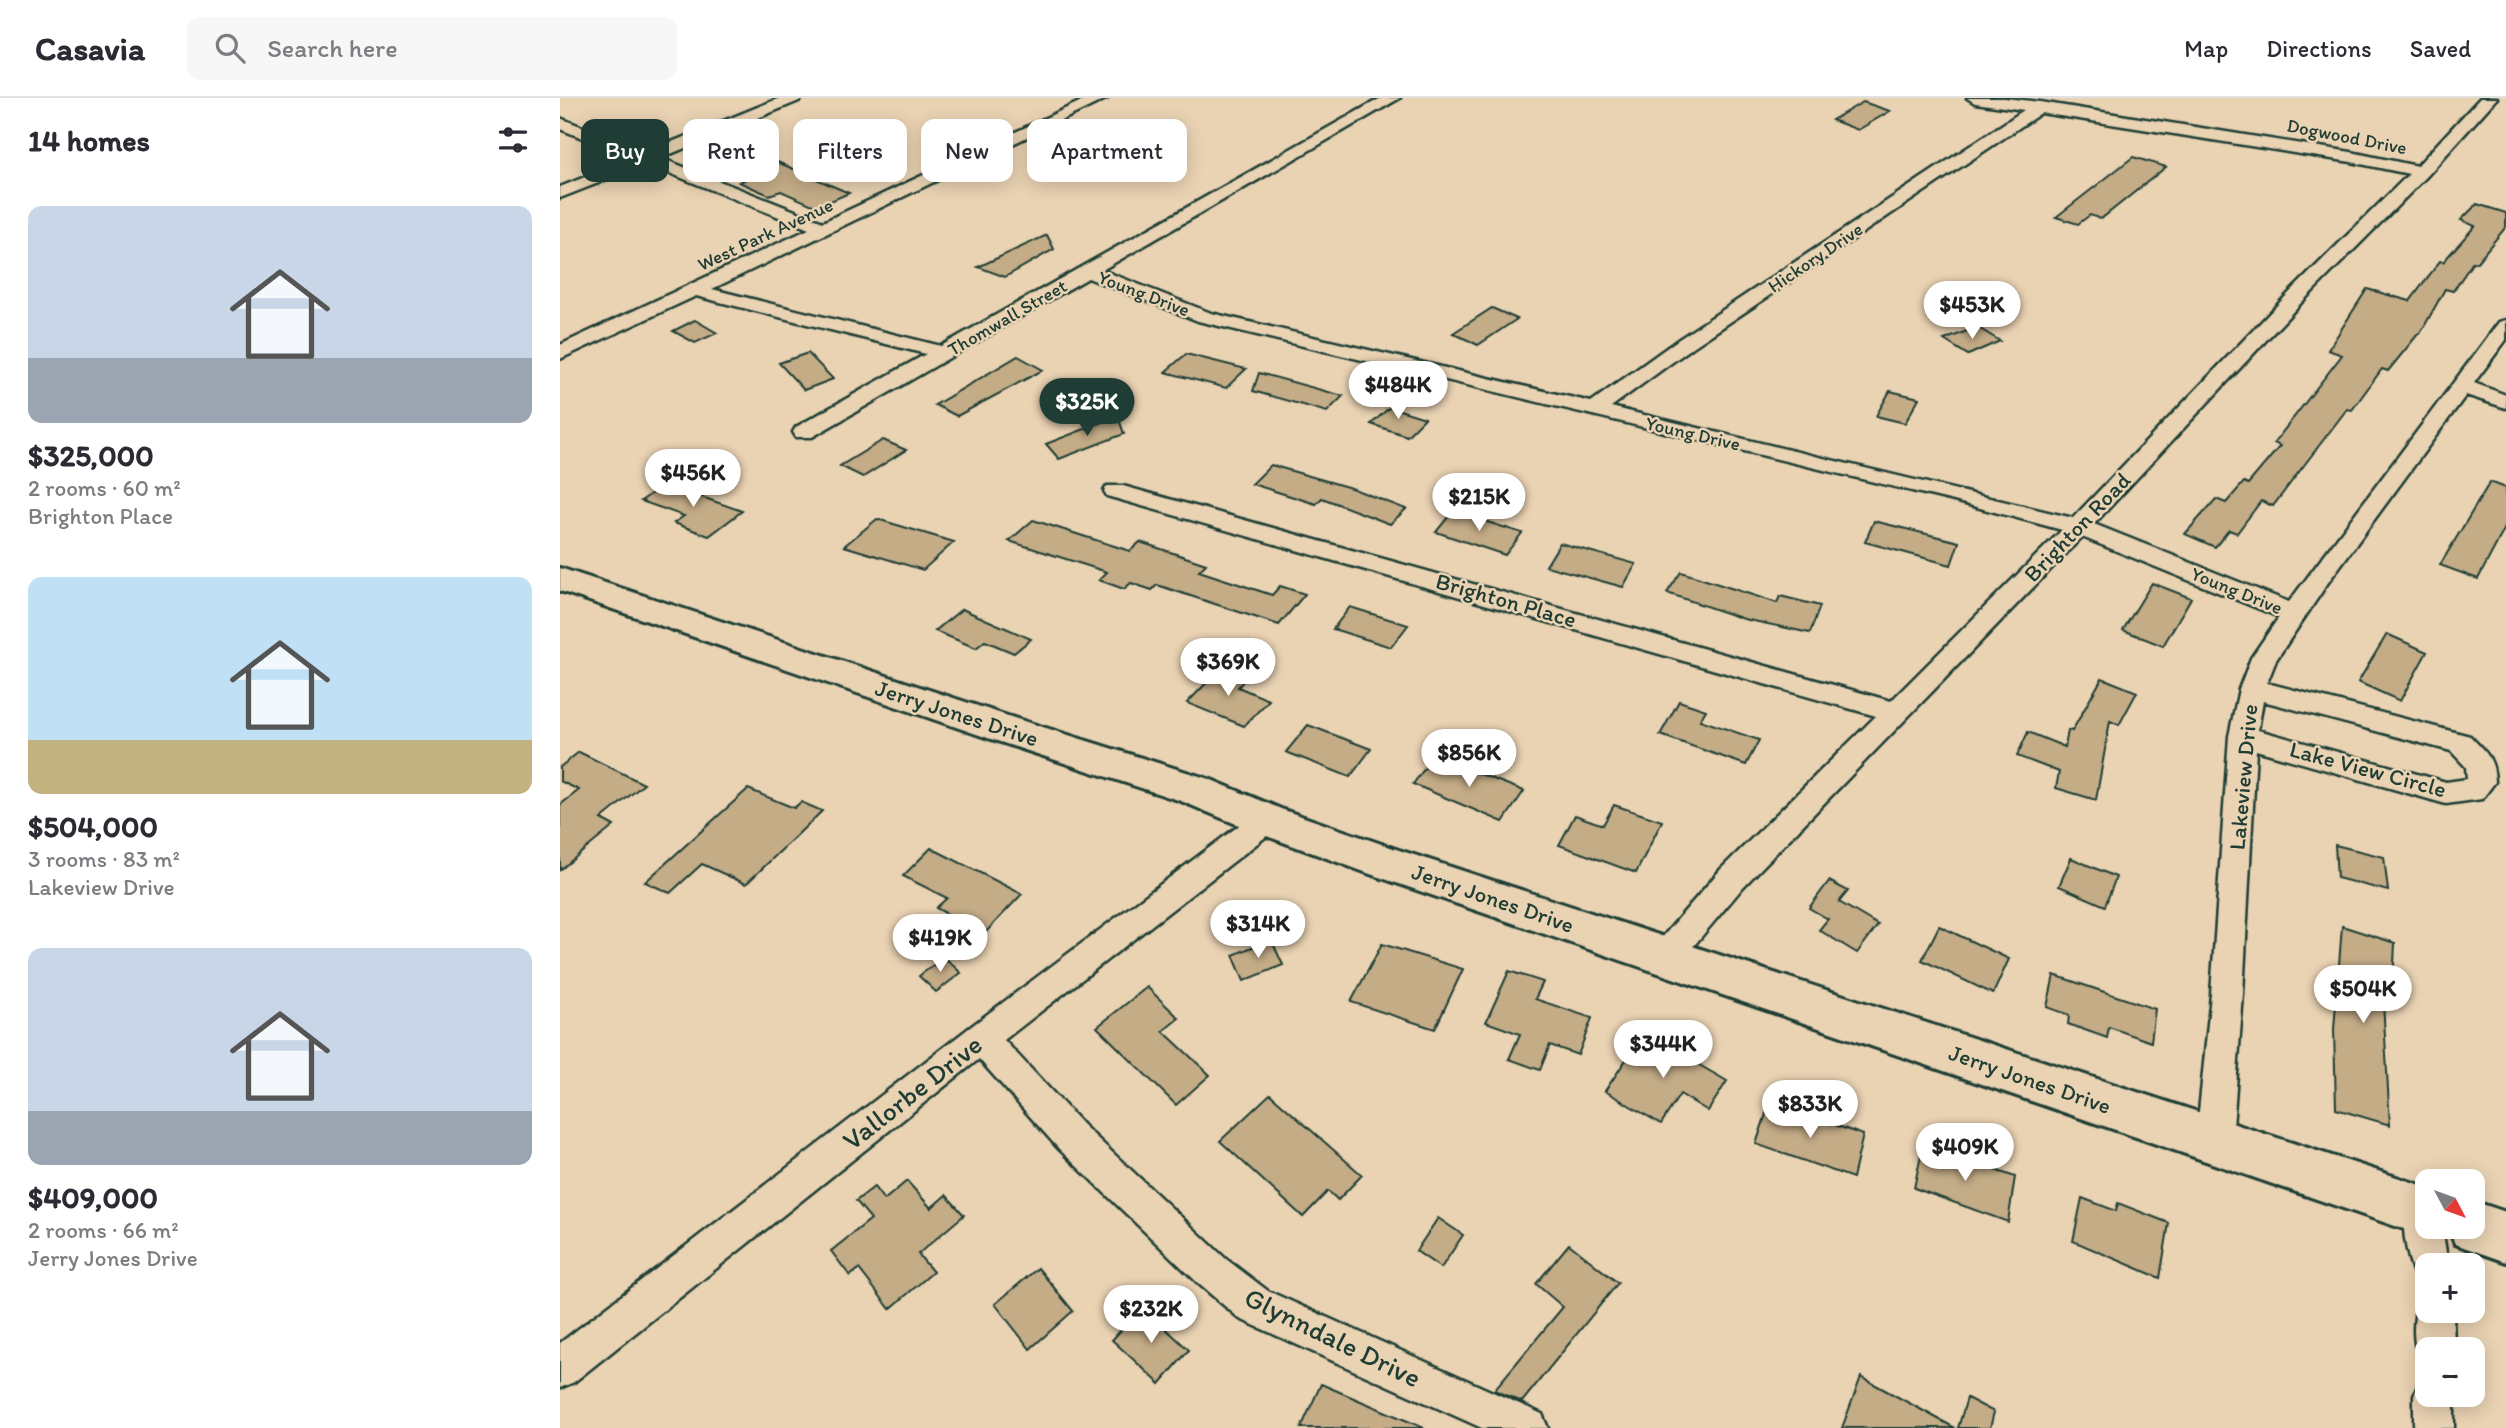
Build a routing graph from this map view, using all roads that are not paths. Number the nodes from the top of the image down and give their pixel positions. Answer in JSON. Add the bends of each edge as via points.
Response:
{"nodes":[{"id":1,"x":794,"y":98,"type":"edge"},
{"id":2,"x":1100,"y":98,"type":"edge"},
{"id":3,"x":1392,"y":98,"type":"edge"},
{"id":4,"x":1976,"y":98,"type":"edge"},
{"id":5,"x":2489,"y":98,"type":"edge"},
{"id":6,"x":2040,"y":107,"type":"junction"},
{"id":7,"x":560,"y":123,"type":"edge"},
{"id":8,"x":581,"y":131,"type":"edge"},
{"id":9,"x":669,"y":149,"type":"edge"},
{"id":10,"x":669,"y":166,"type":"edge"},
{"id":11,"x":2421,"y":172,"type":"junction"},
{"id":12,"x":588,"y":182,"type":"edge"},
{"id":13,"x":560,"y":193,"type":"edge"},
{"id":14,"x":825,"y":229,"type":"junction"},
{"id":15,"x":1087,"y":271,"type":"junction"},
{"id":16,"x":694,"y":290,"type":"junction"},
{"id":17,"x":2506,"y":326,"type":"edge"},
{"id":18,"x":560,"y":353,"type":"edge"},
{"id":19,"x":944,"y":353,"type":"junction"},
{"id":20,"x":2460,"y":386,"type":"junction"},
{"id":21,"x":2506,"y":402,"type":"edge"},
{"id":22,"x":1593,"y":410,"type":"junction"},
{"id":23,"x":804,"y":432,"type":"dead end"},
{"id":24,"x":1115,"y":491,"type":"dead end"},
{"id":25,"x":2079,"y":527,"type":"junction"},
{"id":26,"x":560,"y":579,"type":"edge"},
{"id":27,"x":2294,"y":613,"type":"junction"},
{"id":28,"x":2252,"y":689,"type":"junction"},
{"id":29,"x":1896,"y":712,"type":"junction"},
{"id":30,"x":2243,"y":736,"type":"junction"},
{"id":31,"x":1267,"y":820,"type":"junction"},
{"id":32,"x":1665,"y":957,"type":"junction"},
{"id":33,"x":981,"y":1038,"type":"junction"},
{"id":34,"x":2214,"y":1141,"type":"junction"},
{"id":35,"x":2415,"y":1208,"type":"edge"},
{"id":36,"x":2485,"y":1230,"type":"edge"},
{"id":37,"x":2506,"y":1237,"type":"edge"},
{"id":38,"x":560,"y":1368,"type":"edge"},
{"id":39,"x":2434,"y":1407,"type":"edge"},
{"id":40,"x":1528,"y":1428,"type":"edge"},
{"id":41,"x":2434,"y":1428,"type":"edge"}],
"edges":[{"from":1,"to":9,"type":"street"},
{"from":2,"to":14,"type":"street","name":"West Park Avenue"},
{"from":3,"to":15,"type":"street","name":"Thomwall Street"},
{"from":4,"to":6,"type":"street","name":"Dogwood Drive"},
{"from":5,"to":11,"type":"street","name":"Brighton Road"},
{"from":6,"to":11,"type":"street","name":"Dogwood Drive"},
{"from":6,"to":22,"type":"street","name":"Hickory Drive"},
{"from":7,"to":8,"type":"street"},
{"from":10,"to":14,"type":"street"},
{"from":11,"to":25,"type":"street","name":"Brighton Road"},
{"from":12,"to":13,"type":"street"},
{"from":14,"to":16,"type":"street","name":"West Park Avenue"},
{"from":15,"to":19,"type":"street","name":"Thomwall Street"},
{"from":15,"to":22,"type":"street","name":"Young Drive","via":[[1205,317]]},
{"from":16,"to":18,"type":"street","name":"West Park Avenue"},
{"from":16,"to":19,"type":"street"},
{"from":17,"to":20,"type":"street","name":"Lakeview Drive"},
{"from":19,"to":23,"type":"street","name":"Thomwall Street"},
{"from":20,"to":21,"type":"street"},
{"from":20,"to":27,"type":"street","name":"Lakeview Drive"},
{"from":22,"to":25,"type":"street","name":"Young Drive"},
{"from":24,"to":29,"type":"street","name":"Brighton Place"},
{"from":25,"to":27,"type":"street","name":"Young Drive"},
{"from":25,"to":29,"type":"street","name":"Brighton Road"},
{"from":26,"to":31,"type":"main road","name":"Jerry Jones Drive","via":[[1195,790]]},
{"from":27,"to":28,"type":"street","name":"Lakeview Drive","via":[[2264,657]]},
{"from":28,"to":30,"type":"street","name":"Lakeview Drive"},
{"from":28,"to":30,"type":"street","name":"Lake View Circle","via":[[2460,743],[2480,764],[2482,782],[2472,791],[2446,793]]},
{"from":29,"to":32,"type":"street","name":"Brighton Road","via":[[1732,878]]},
{"from":30,"to":34,"type":"street","name":"Lakeview Drive"},
{"from":31,"to":32,"type":"main road","name":"Jerry Jones Drive"},
{"from":31,"to":33,"type":"street","name":"Vallorbe Drive"},
{"from":32,"to":34,"type":"main road","name":"Jerry Jones Drive"},
{"from":33,"to":38,"type":"street","name":"Vallorbe Drive"},
{"from":33,"to":40,"type":"street","name":"Glynndale Drive","via":[[1071,1137],[1254,1306]]},
{"from":34,"to":35,"type":"main road","name":"Jerry Jones Drive"},
{"from":36,"to":37,"type":"main road"},
{"from":39,"to":41,"type":"street"}]}
